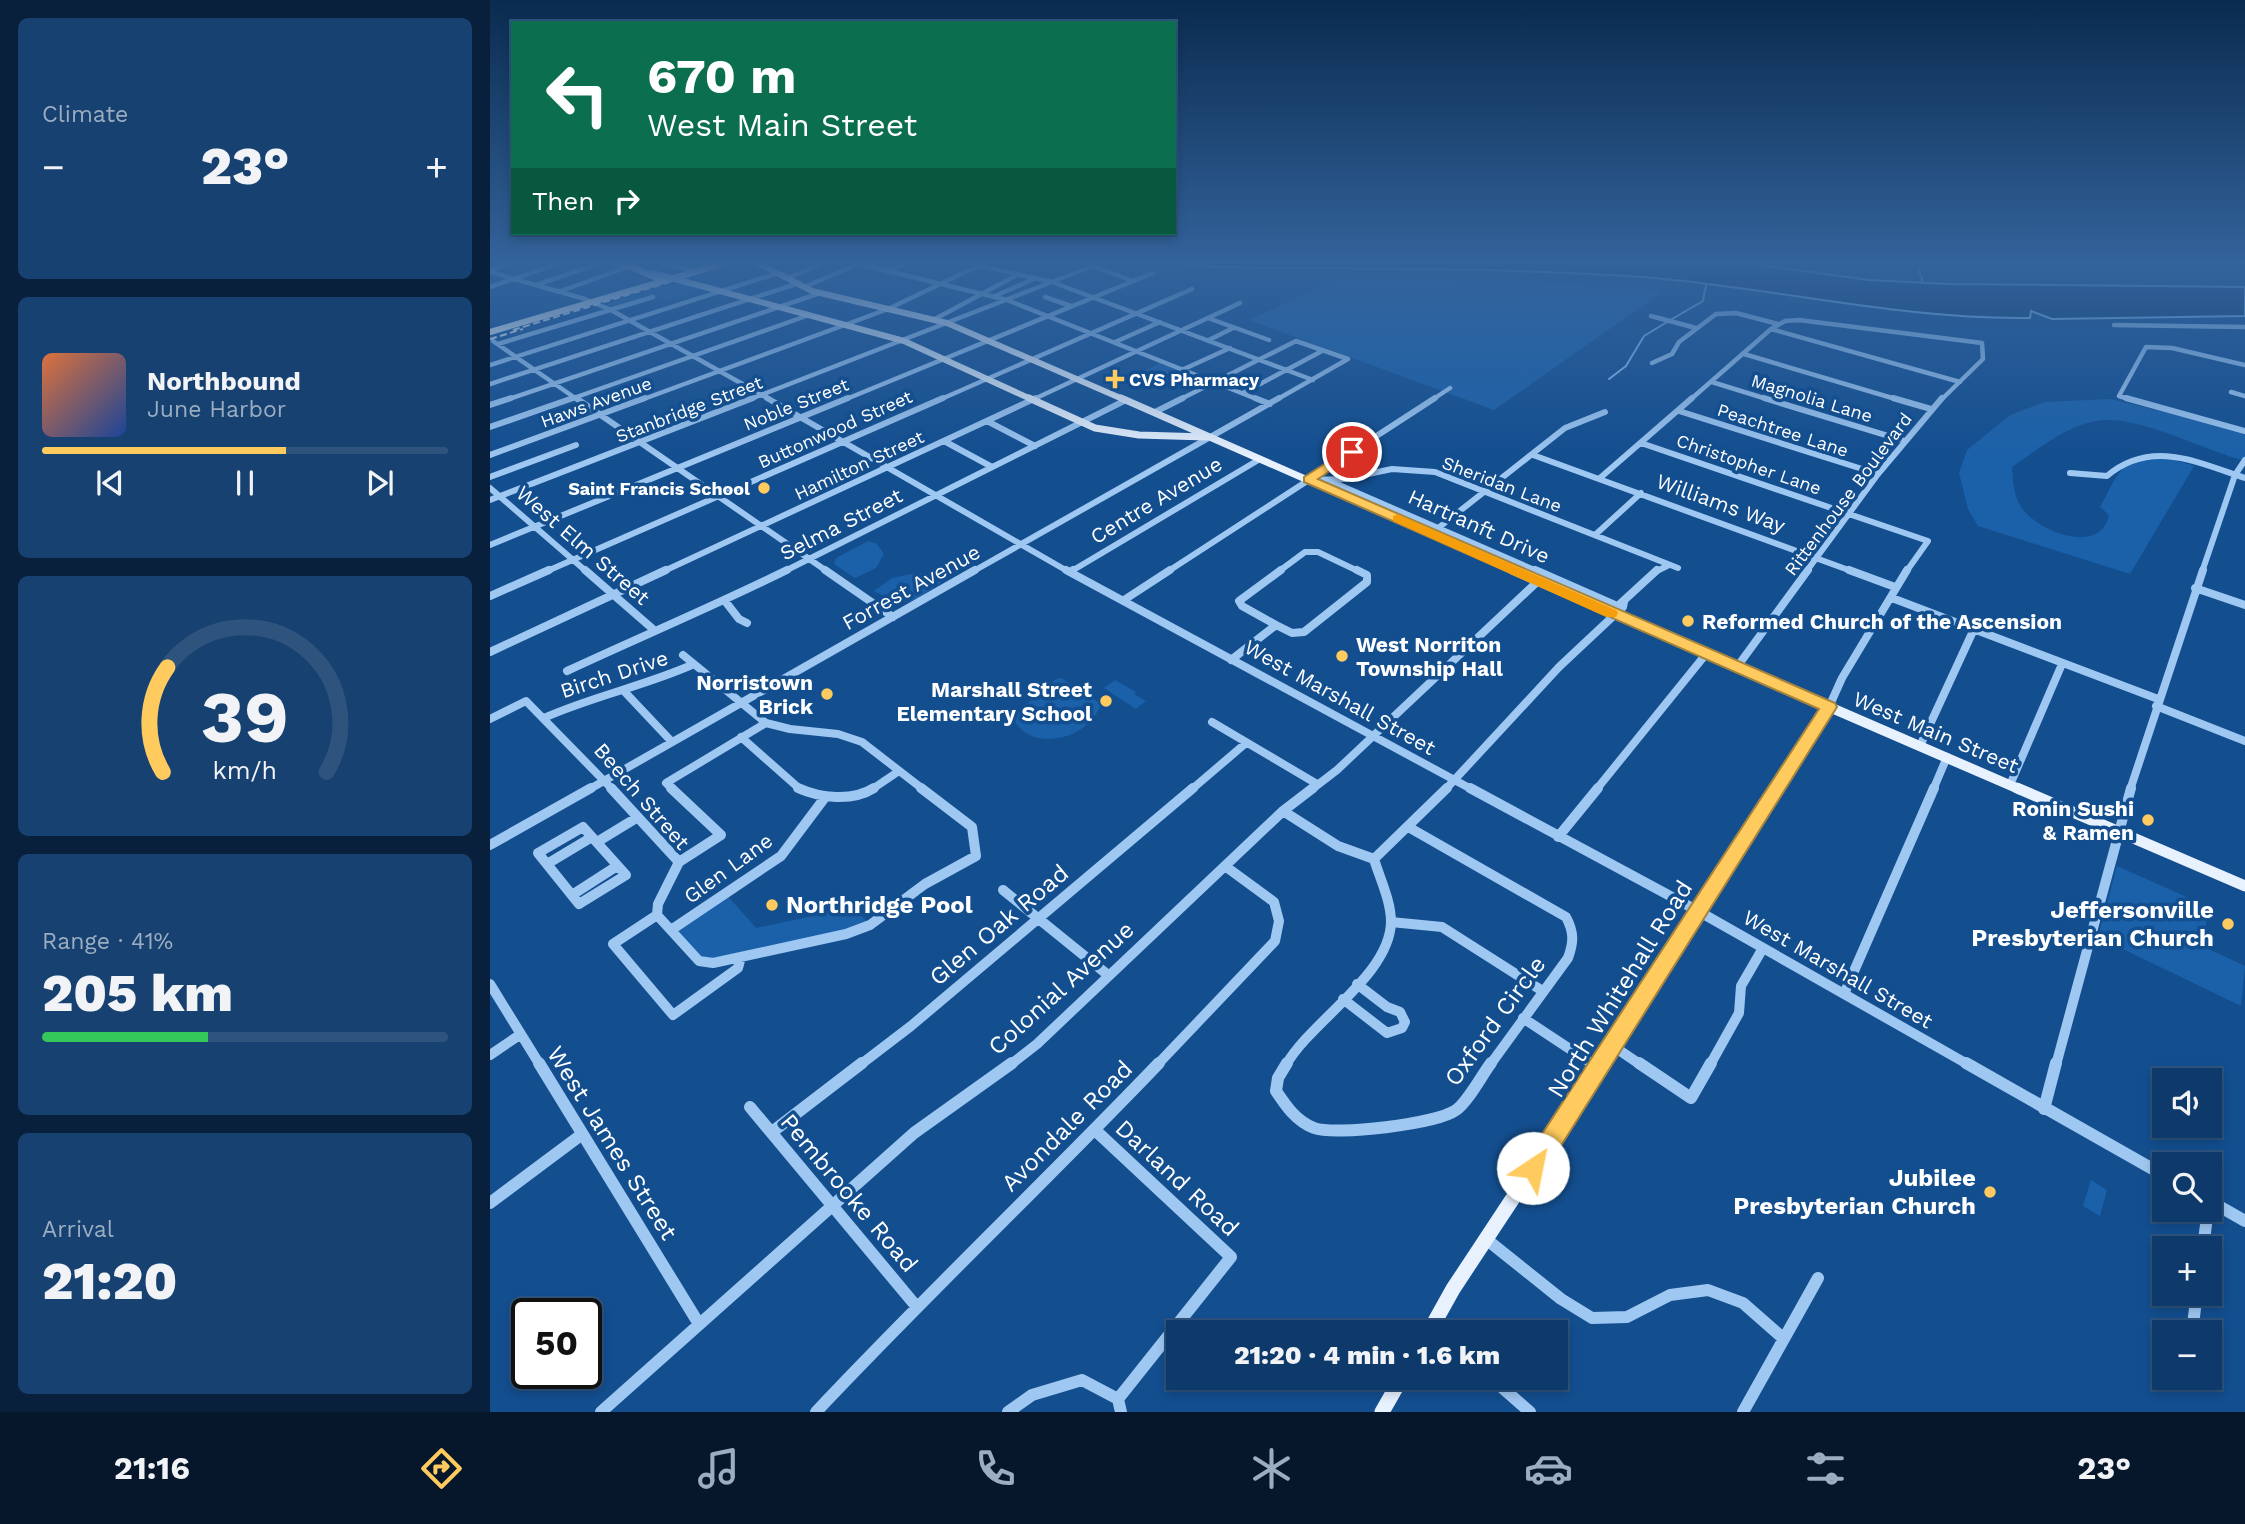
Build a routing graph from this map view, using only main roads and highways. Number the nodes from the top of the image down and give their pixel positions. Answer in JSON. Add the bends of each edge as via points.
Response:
{"nodes":[{"id":1,"x":861,"y":329,"type":"edge"},
{"id":2,"x":962,"y":329,"type":"edge"},
{"id":3,"x":1210,"y":438,"type":"junction"},
{"id":4,"x":1829,"y":707,"type":"junction"},
{"id":5,"x":2245,"y":886,"type":"edge"},
{"id":6,"x":1439,"y":1320,"type":"edge"},
{"id":7,"x":1395,"y":1390,"type":"edge"},
{"id":8,"x":1382,"y":1412,"type":"edge"}],
"edges":[{"from":1,"to":3,"type":"main road","bridge":true,"via":[[904,341],[1080,423],[1139,435]]},
{"from":2,"to":3,"type":"main road","name":"West Main Street"},
{"from":3,"to":4,"type":"main road","name":"West Main Street","via":[[1435,530],[1538,581],[1618,607],[1706,654]]},
{"from":4,"to":5,"type":"main road","name":"West Main Street"},
{"from":4,"to":6,"type":"main road","name":"North Whitehall Road","via":[[1486,1239]]},
{"from":7,"to":8,"type":"main road"}]}
